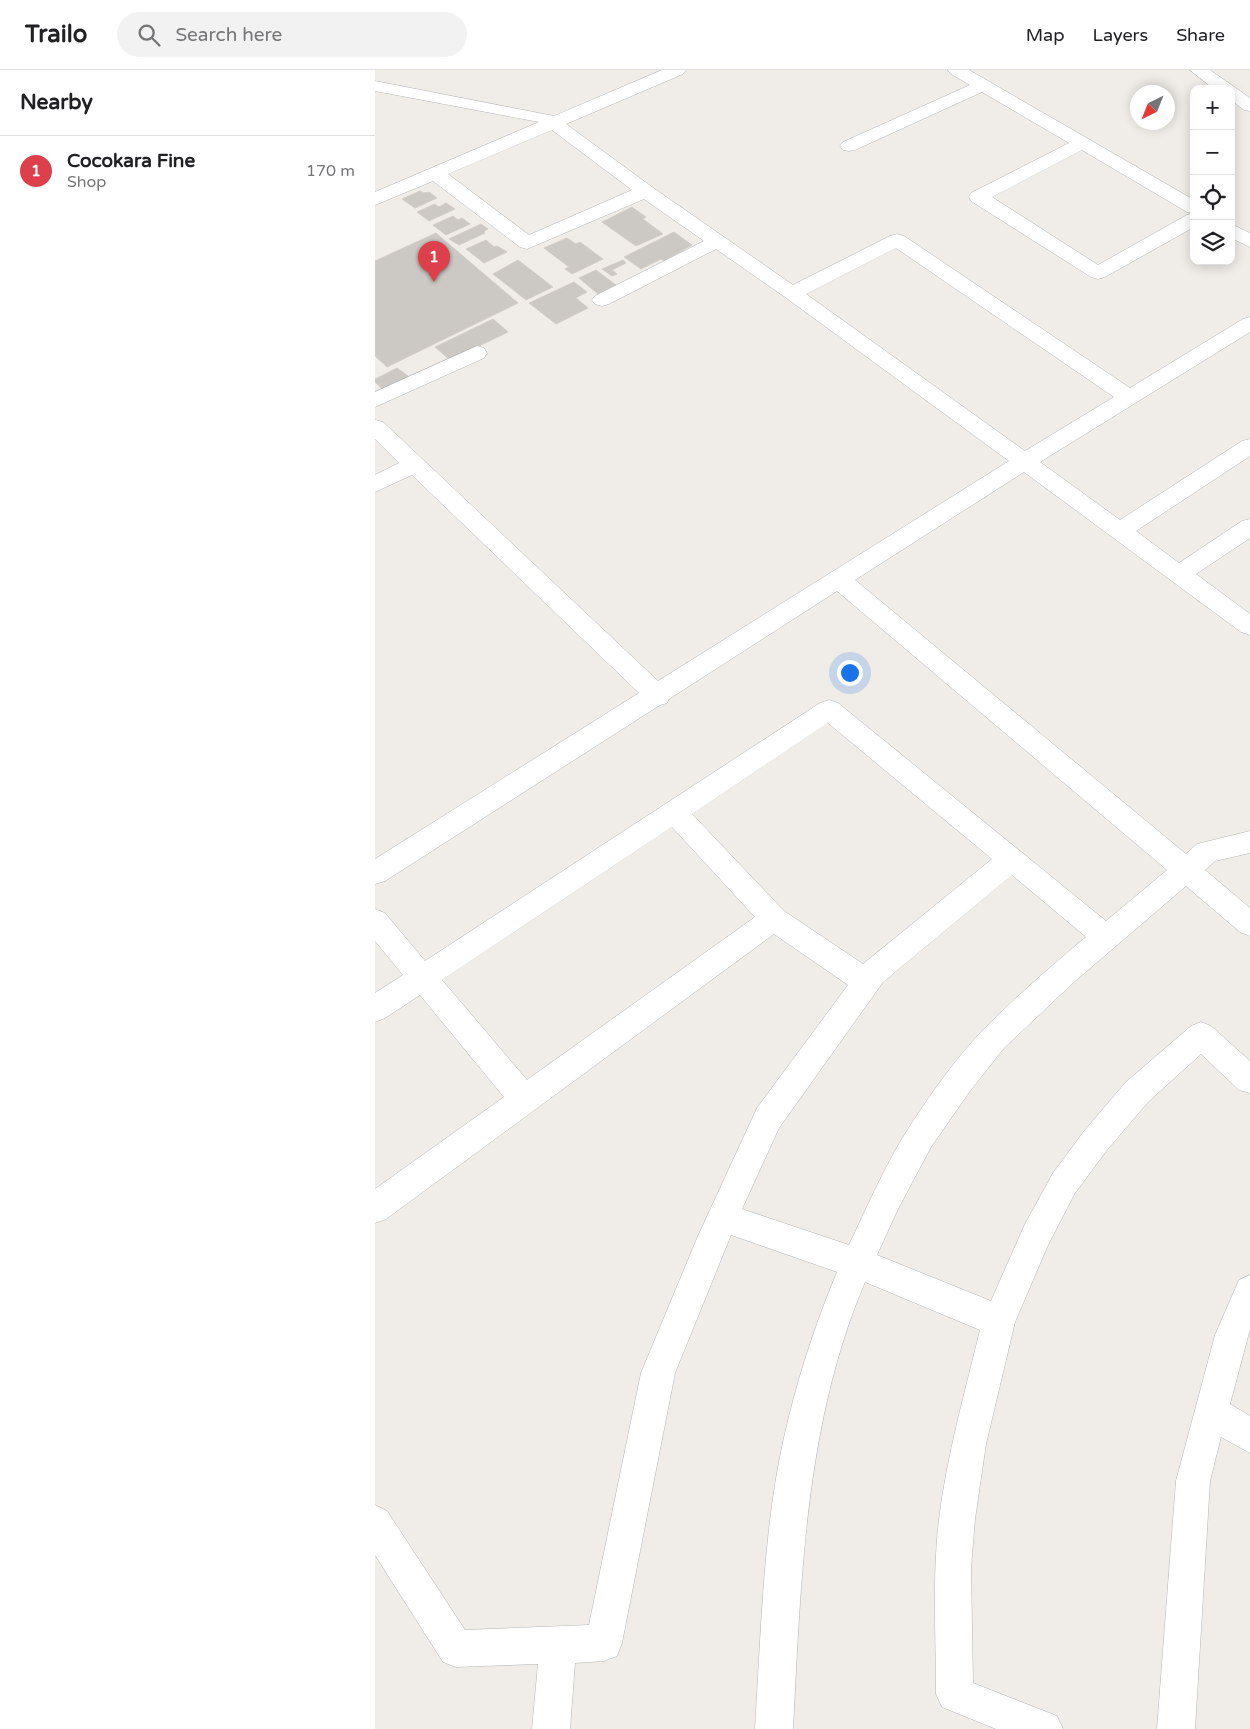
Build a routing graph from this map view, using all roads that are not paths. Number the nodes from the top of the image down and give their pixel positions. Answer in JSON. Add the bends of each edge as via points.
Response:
{"nodes":[{"id":1,"x":677,"y":70,"type":"edge"},
{"id":2,"x":957,"y":70,"type":"edge"},
{"id":3,"x":1207,"y":72,"type":"edge"},
{"id":4,"x":983,"y":85,"type":"junction"},
{"id":5,"x":1222,"y":85,"type":"edge"},
{"id":6,"x":375,"y":86,"type":"edge"},
{"id":7,"x":1235,"y":95,"type":"edge"},
{"id":8,"x":1250,"y":106,"type":"edge"},
{"id":9,"x":554,"y":123,"type":"junction"},
{"id":10,"x":1082,"y":143,"type":"junction"},
{"id":11,"x":849,"y":146,"type":"dead end"},
{"id":12,"x":435,"y":173,"type":"junction"},
{"id":13,"x":645,"y":191,"type":"junction"},
{"id":14,"x":375,"y":199,"type":"edge"},
{"id":15,"x":1190,"y":206,"type":"edge"},
{"id":16,"x":1192,"y":220,"type":"edge"},
{"id":17,"x":1235,"y":232,"type":"edge"},
{"id":18,"x":717,"y":241,"type":"junction"},
{"id":19,"x":1250,"y":241,"type":"edge"},
{"id":20,"x":792,"y":293,"type":"junction"},
{"id":21,"x":602,"y":300,"type":"dead end"},
{"id":22,"x":1250,"y":323,"type":"edge"},
{"id":23,"x":477,"y":353,"type":"dead end"},
{"id":24,"x":1129,"y":397,"type":"junction"},
{"id":25,"x":375,"y":400,"type":"edge"},
{"id":26,"x":375,"y":426,"type":"edge"},
{"id":27,"x":1250,"y":446,"type":"edge"},
{"id":28,"x":1024,"y":462,"type":"junction"},
{"id":29,"x":415,"y":464,"type":"junction"},
{"id":30,"x":375,"y":484,"type":"edge"},
{"id":31,"x":1250,"y":527,"type":"edge"},
{"id":32,"x":1120,"y":531,"type":"junction"},
{"id":33,"x":1179,"y":574,"type":"junction"},
{"id":34,"x":838,"y":579,"type":"junction"},
{"id":35,"x":1250,"y":626,"type":"edge"},
{"id":36,"x":658,"y":696,"type":"junction"},
{"id":37,"x":674,"y":812,"type":"junction"},
{"id":38,"x":1250,"y":842,"type":"edge"},
{"id":39,"x":1011,"y":860,"type":"junction"},
{"id":40,"x":1186,"y":871,"type":"junction"},
{"id":41,"x":375,"y":873,"type":"edge"},
{"id":42,"x":774,"y":919,"type":"junction"},
{"id":43,"x":375,"y":921,"type":"edge"},
{"id":44,"x":1250,"y":924,"type":"edge"},
{"id":45,"x":1106,"y":937,"type":"junction"},
{"id":46,"x":424,"y":977,"type":"junction"},
{"id":47,"x":867,"y":982,"type":"junction"},
{"id":48,"x":375,"y":1009,"type":"edge"},
{"id":49,"x":1250,"y":1080,"type":"edge"},
{"id":50,"x":525,"y":1100,"type":"junction"},
{"id":51,"x":375,"y":1208,"type":"edge"},
{"id":52,"x":723,"y":1217,"type":"junction"},
{"id":53,"x":857,"y":1262,"type":"junction"},
{"id":54,"x":1250,"y":1290,"type":"edge"},
{"id":55,"x":999,"y":1321,"type":"junction"},
{"id":56,"x":1211,"y":1411,"type":"junction"},
{"id":57,"x":1250,"y":1436,"type":"edge"},
{"id":58,"x":375,"y":1523,"type":"edge"},
{"id":59,"x":558,"y":1645,"type":"junction"},
{"id":60,"x":551,"y":1729,"type":"edge"},
{"id":61,"x":774,"y":1729,"type":"edge"},
{"id":62,"x":1044,"y":1729,"type":"edge"},
{"id":63,"x":1177,"y":1729,"type":"edge"}],
"edges":[{"from":1,"to":9,"type":"street"},
{"from":2,"to":4,"type":"street"},
{"from":3,"to":5,"type":"street"},
{"from":4,"to":10,"type":"street"},
{"from":4,"to":11,"type":"street"},
{"from":6,"to":9,"type":"street","via":[[545,118]]},
{"from":7,"to":8,"type":"street"},
{"from":9,"to":12,"type":"street"},
{"from":9,"to":13,"type":"street"},
{"from":10,"to":15,"type":"street"},
{"from":10,"to":16,"type":"street","via":[[978,197],[1098,273]]},
{"from":12,"to":13,"type":"street","via":[[527,243]]},
{"from":12,"to":14,"type":"street"},
{"from":13,"to":18,"type":"street"},
{"from":17,"to":19,"type":"street"},
{"from":18,"to":20,"type":"street"},
{"from":18,"to":21,"type":"street"},
{"from":20,"to":24,"type":"street","via":[[897,240]]},
{"from":20,"to":28,"type":"street"},
{"from":22,"to":24,"type":"street"},
{"from":23,"to":25,"type":"street"},
{"from":24,"to":28,"type":"street"},
{"from":26,"to":29,"type":"street"},
{"from":27,"to":32,"type":"street"},
{"from":28,"to":32,"type":"street"},
{"from":28,"to":34,"type":"street"},
{"from":29,"to":30,"type":"street"},
{"from":29,"to":36,"type":"street"},
{"from":31,"to":33,"type":"street"},
{"from":32,"to":33,"type":"street"},
{"from":33,"to":35,"type":"street"},
{"from":34,"to":36,"type":"street"},
{"from":34,"to":40,"type":"street"},
{"from":36,"to":41,"type":"street"},
{"from":37,"to":39,"type":"street","via":[[829,710]]},
{"from":37,"to":42,"type":"street"},
{"from":37,"to":46,"type":"street"},
{"from":38,"to":40,"type":"street","via":[[1207,852]]},
{"from":39,"to":45,"type":"street"},
{"from":39,"to":47,"type":"street","via":[[873,973]]},
{"from":40,"to":44,"type":"street"},
{"from":40,"to":45,"type":"street"},
{"from":42,"to":47,"type":"street"},
{"from":42,"to":50,"type":"street"},
{"from":43,"to":46,"type":"street"},
{"from":45,"to":53,"type":"street","via":[[994,1039],[959,1081],[920,1137]]},
{"from":46,"to":48,"type":"street"},
{"from":46,"to":50,"type":"street"},
{"from":47,"to":52,"type":"street","via":[[768,1118]]},
{"from":49,"to":55,"type":"street","via":[[1201,1035],[1137,1092],[1064,1183]]},
{"from":50,"to":51,"type":"street"},
{"from":52,"to":53,"type":"street"},
{"from":52,"to":59,"type":"street","via":[[658,1373],[604,1643]]},
{"from":53,"to":55,"type":"street"},
{"from":53,"to":61,"type":"street","via":[[821,1357],[800,1443],[781,1606]]},
{"from":54,"to":56,"type":"street","via":[[1231,1335]]},
{"from":55,"to":62,"type":"street","via":[[969,1444],[957,1518],[953,1568],[955,1694]]},
{"from":56,"to":57,"type":"street"},
{"from":56,"to":63,"type":"street","via":[[1193,1481]]},
{"from":58,"to":59,"type":"street","via":[[456,1649]]},
{"from":59,"to":60,"type":"street"}]}
